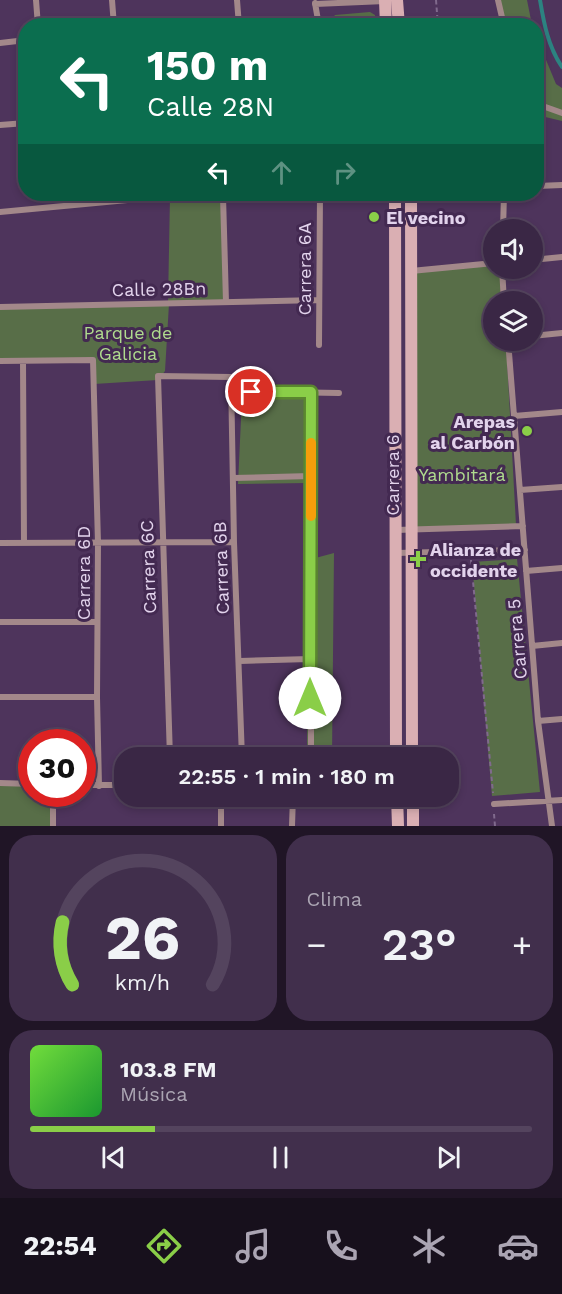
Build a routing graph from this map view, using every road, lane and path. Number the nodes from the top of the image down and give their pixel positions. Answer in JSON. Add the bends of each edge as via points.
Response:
{"nodes":[{"id":1,"x":36,"y":0,"type":"edge"},
{"id":2,"x":112,"y":0,"type":"edge"},
{"id":3,"x":237,"y":0,"type":"edge"},
{"id":4,"x":389,"y":0,"type":"edge"},
{"id":5,"x":436,"y":0,"type":"edge"},
{"id":6,"x":498,"y":0,"type":"edge"},
{"id":7,"x":315,"y":2,"type":"edge"},
{"id":8,"x":37,"y":18,"type":"edge"},
{"id":9,"x":113,"y":18,"type":"edge"},
{"id":10,"x":238,"y":18,"type":"edge"},
{"id":11,"x":318,"y":18,"type":"edge"},
{"id":12,"x":387,"y":18,"type":"edge"},
{"id":13,"x":396,"y":18,"type":"edge"},
{"id":14,"x":437,"y":18,"type":"edge"},
{"id":15,"x":502,"y":18,"type":"edge"},
{"id":16,"x":18,"y":41,"type":"edge"},
{"id":17,"x":0,"y":43,"type":"edge"},
{"id":18,"x":544,"y":106,"type":"edge"},
{"id":19,"x":562,"y":112,"type":"edge"},
{"id":20,"x":18,"y":124,"type":"edge"},
{"id":21,"x":0,"y":125,"type":"edge"},
{"id":22,"x":562,"y":185,"type":"edge"},
{"id":23,"x":544,"y":186,"type":"edge"},
{"id":24,"x":110,"y":201,"type":"edge"},
{"id":25,"x":224,"y":201,"type":"edge"},
{"id":26,"x":320,"y":201,"type":"edge"},
{"id":27,"x":395,"y":201,"type":"edge"},
{"id":28,"x":411,"y":201,"type":"edge"},
{"id":29,"x":504,"y":201,"type":"edge"},
{"id":30,"x":0,"y":212,"type":"edge"},
{"id":31,"x":503,"y":219,"type":"edge"},
{"id":32,"x":562,"y":257,"type":"edge"},
{"id":33,"x":543,"y":259,"type":"edge"},
{"id":34,"x":483,"y":264,"type":"edge"},
{"id":35,"x":411,"y":271,"type":"junction"},
{"id":36,"x":319,"y":300,"type":"junction"},
{"id":37,"x":226,"y":302,"type":"junction"},
{"id":38,"x":0,"y":307,"type":"edge"},
{"id":39,"x":562,"y":333,"type":"edge"},
{"id":40,"x":543,"y":335,"type":"edge"},
{"id":41,"x":319,"y":345,"type":"dead end"},
{"id":42,"x":509,"y":351,"type":"edge"},
{"id":43,"x":0,"y":361,"type":"edge"},
{"id":44,"x":23,"y":361,"type":"junction"},
{"id":45,"x":158,"y":376,"type":"joint"},
{"id":46,"x":231,"y":391,"type":"junction"},
{"id":47,"x":311,"y":392,"type":"junction"},
{"id":48,"x":339,"y":393,"type":"dead end"},
{"id":49,"x":562,"y":412,"type":"edge"},
{"id":50,"x":514,"y":416,"type":"junction"},
{"id":51,"x":311,"y":476,"type":"junction"},
{"id":52,"x":233,"y":478,"type":"junction"},
{"id":53,"x":562,"y":487,"type":"edge"},
{"id":54,"x":520,"y":490,"type":"junction"},
{"id":55,"x":523,"y":526,"type":"junction"},
{"id":56,"x":410,"y":529,"type":"junction"},
{"id":57,"x":396,"y":530,"type":"junction"},
{"id":58,"x":234,"y":542,"type":"junction"},
{"id":59,"x":0,"y":543,"type":"edge"},
{"id":60,"x":24,"y":543,"type":"junction"},
{"id":61,"x":98,"y":543,"type":"junction"},
{"id":62,"x":162,"y":543,"type":"junction"},
{"id":63,"x":525,"y":550,"type":"junction"},
{"id":64,"x":410,"y":552,"type":"junction"},
{"id":65,"x":396,"y":553,"type":"junction"},
{"id":66,"x":472,"y":562,"type":"dead end"},
{"id":67,"x":562,"y":568,"type":"edge"},
{"id":68,"x":526,"y":571,"type":"junction"},
{"id":69,"x":0,"y":622,"type":"edge"},
{"id":70,"x":98,"y":622,"type":"junction"},
{"id":71,"x":562,"y":643,"type":"edge"},
{"id":72,"x":532,"y":646,"type":"junction"},
{"id":73,"x":310,"y":659,"type":"junction"},
{"id":74,"x":240,"y":661,"type":"junction"},
{"id":75,"x":0,"y":697,"type":"edge"},
{"id":76,"x":97,"y":697,"type":"junction"},
{"id":77,"x":562,"y":719,"type":"edge"},
{"id":78,"x":538,"y":721,"type":"junction"},
{"id":79,"x":170,"y":747,"type":"edge"},
{"id":80,"x":242,"y":747,"type":"edge"},
{"id":81,"x":311,"y":747,"type":"edge"},
{"id":82,"x":396,"y":747,"type":"edge"},
{"id":83,"x":412,"y":747,"type":"edge"},
{"id":84,"x":0,"y":783,"type":"edge"},
{"id":85,"x":18,"y":784,"type":"edge"},
{"id":86,"x":114,"y":785,"type":"edge"},
{"id":87,"x":96,"y":786,"type":"edge"},
{"id":88,"x":99,"y":786,"type":"junction"},
{"id":89,"x":562,"y":800,"type":"edge"},
{"id":90,"x":550,"y":801,"type":"junction"},
{"id":91,"x":494,"y":804,"type":"junction"},
{"id":92,"x":53,"y":807,"type":"edge"},
{"id":93,"x":221,"y":807,"type":"edge"},
{"id":94,"x":292,"y":807,"type":"edge"},
{"id":95,"x":397,"y":807,"type":"edge"},
{"id":96,"x":413,"y":807,"type":"edge"},
{"id":97,"x":53,"y":826,"type":"edge"},
{"id":98,"x":221,"y":826,"type":"edge"},
{"id":99,"x":292,"y":826,"type":"edge"},
{"id":100,"x":398,"y":826,"type":"edge"},
{"id":101,"x":413,"y":826,"type":"edge"},
{"id":102,"x":495,"y":826,"type":"edge"},
{"id":103,"x":552,"y":826,"type":"edge"}],
"edges":[{"from":1,"to":8,"type":"street"},
{"from":2,"to":9,"type":"street"},
{"from":3,"to":10,"type":"street"},
{"from":4,"to":7,"type":"street"},
{"from":4,"to":12,"type":"main road"},
{"from":4,"to":13,"type":"main road"},
{"from":5,"to":14,"type":"path"},
{"from":6,"to":15,"type":"street"},
{"from":7,"to":11,"type":"street"},
{"from":16,"to":17,"type":"street"},
{"from":18,"to":19,"type":"street"},
{"from":20,"to":21,"type":"street"},
{"from":22,"to":23,"type":"street"},
{"from":24,"to":30,"type":"street"},
{"from":25,"to":37,"type":"street"},
{"from":26,"to":36,"type":"street","name":"Carrera 6A"},
{"from":27,"to":57,"type":"main road","name":"Carrera 6"},
{"from":28,"to":35,"type":"main road","name":"Carrera 6"},
{"from":29,"to":31,"type":"street"},
{"from":32,"to":33,"type":"street"},
{"from":34,"to":35,"type":"street"},
{"from":35,"to":56,"type":"main road","name":"Carrera 6"},
{"from":36,"to":37,"type":"street","name":"Calle 28Bn"},
{"from":36,"to":41,"type":"street","name":"Carrera 6A"},
{"from":37,"to":38,"type":"street","name":"Calle 28Bn"},
{"from":39,"to":40,"type":"street"},
{"from":42,"to":50,"type":"street","name":"Carrera 5"},
{"from":43,"to":44,"type":"street"},
{"from":44,"to":60,"type":"street"},
{"from":44,"to":61,"type":"street","name":"Carrera 6D","via":[[93,360]]},
{"from":45,"to":46,"type":"street","name":"Carrera 6B","via":[[231,377]]},
{"from":45,"to":62,"type":"street","name":"Carrera 6C"},
{"from":46,"to":47,"type":"street"},
{"from":46,"to":52,"type":"street","name":"Carrera 6B"},
{"from":47,"to":48,"type":"street"},
{"from":47,"to":51,"type":"street"},
{"from":49,"to":50,"type":"street"},
{"from":50,"to":54,"type":"street","name":"Carrera 5"},
{"from":51,"to":52,"type":"street"},
{"from":51,"to":73,"type":"street"},
{"from":52,"to":58,"type":"street","name":"Carrera 6B"},
{"from":53,"to":54,"type":"street"},
{"from":54,"to":55,"type":"street","name":"Carrera 5"},
{"from":55,"to":56,"type":"street"},
{"from":55,"to":63,"type":"street","name":"Carrera 5"},
{"from":56,"to":57,"type":"street"},
{"from":56,"to":64,"type":"main road","name":"Carrera 6"},
{"from":57,"to":65,"type":"main road","name":"Carrera 6"},
{"from":58,"to":62,"type":"street"},
{"from":58,"to":74,"type":"street","name":"Carrera 6B"},
{"from":59,"to":60,"type":"street"},
{"from":60,"to":61,"type":"street"},
{"from":61,"to":62,"type":"street"},
{"from":61,"to":70,"type":"street","name":"Carrera 6D"},
{"from":62,"to":79,"type":"street","name":"Carrera 6C"},
{"from":63,"to":64,"type":"street"},
{"from":63,"to":68,"type":"street","name":"Carrera 5"},
{"from":64,"to":65,"type":"street"},
{"from":64,"to":83,"type":"main road","name":"Carrera 6"},
{"from":65,"to":82,"type":"main road","name":"Carrera 6"},
{"from":66,"to":91,"type":"path"},
{"from":67,"to":68,"type":"street"},
{"from":68,"to":72,"type":"street","name":"Carrera 5"},
{"from":69,"to":70,"type":"street"},
{"from":70,"to":76,"type":"street","name":"Carrera 6D"},
{"from":71,"to":72,"type":"street"},
{"from":72,"to":78,"type":"street","name":"Carrera 5"},
{"from":73,"to":74,"type":"street"},
{"from":73,"to":81,"type":"street"},
{"from":74,"to":80,"type":"street","name":"Carrera 6B"},
{"from":75,"to":76,"type":"street"},
{"from":76,"to":88,"type":"street","name":"Carrera 6D"},
{"from":77,"to":78,"type":"street"},
{"from":78,"to":90,"type":"street","name":"Carrera 5"},
{"from":84,"to":85,"type":"street"},
{"from":86,"to":88,"type":"street"},
{"from":87,"to":88,"type":"street"},
{"from":89,"to":90,"type":"street"},
{"from":90,"to":91,"type":"street"},
{"from":90,"to":103,"type":"street","name":"Carrera 5"},
{"from":91,"to":102,"type":"path"},
{"from":92,"to":97,"type":"street"},
{"from":93,"to":98,"type":"street"},
{"from":94,"to":99,"type":"street"},
{"from":95,"to":100,"type":"main road"},
{"from":96,"to":101,"type":"main road"}]}
